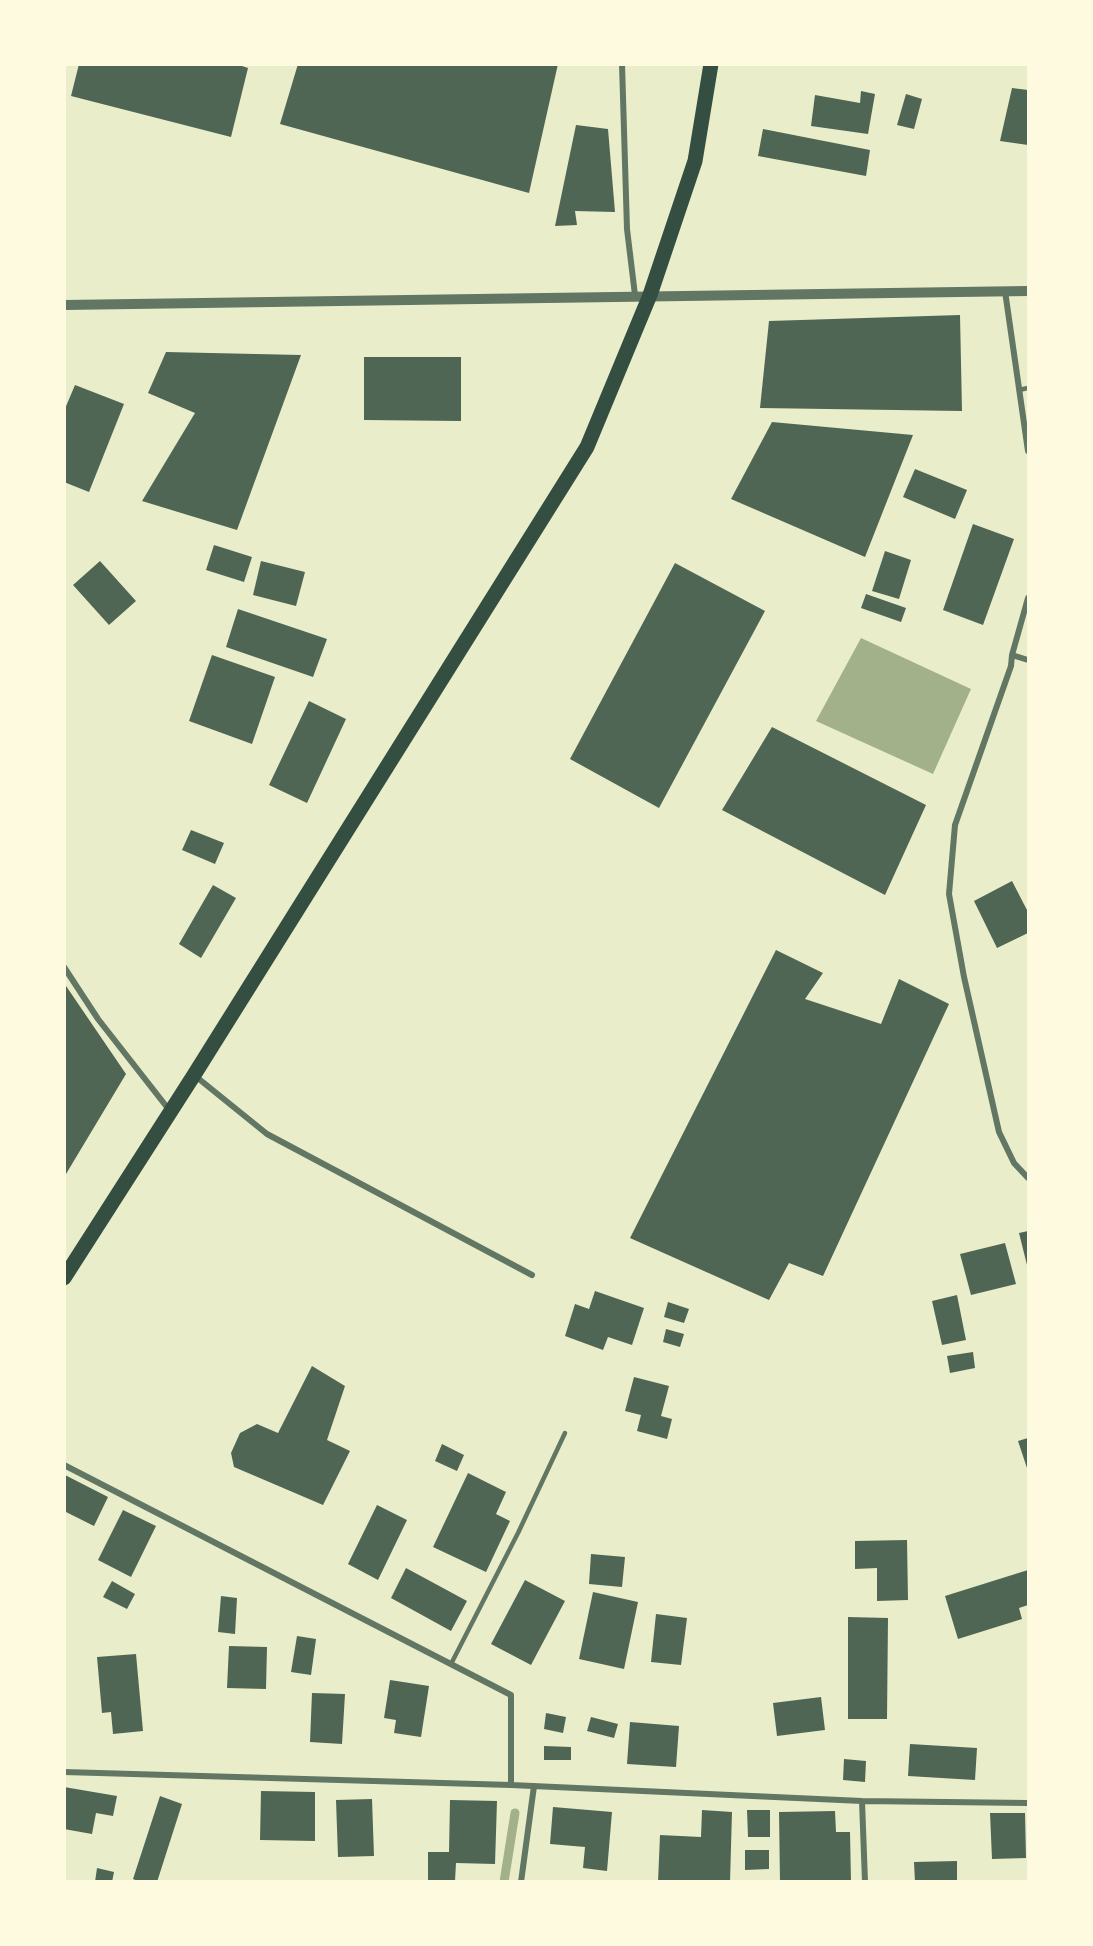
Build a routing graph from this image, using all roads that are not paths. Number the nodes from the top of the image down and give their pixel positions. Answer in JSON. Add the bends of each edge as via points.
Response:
{"nodes":[{"id":1,"x":622,"y":64,"type":"edge"},
{"id":2,"x":711,"y":64,"type":"edge"},
{"id":3,"x":1005,"y":291,"type":"junction"},
{"id":4,"x":1029,"y":291,"type":"edge"},
{"id":5,"x":643,"y":295,"type":"junction"},
{"id":6,"x":64,"y":304,"type":"edge"},
{"id":7,"x":1029,"y":388,"type":"edge"},
{"id":8,"x":1019,"y":390,"type":"junction"},
{"id":9,"x":1029,"y":451,"type":"edge"},
{"id":10,"x":1029,"y":597,"type":"edge"},
{"id":11,"x":1012,"y":655,"type":"junction"},
{"id":12,"x":1029,"y":660,"type":"edge"},
{"id":13,"x":64,"y":967,"type":"edge"},
{"id":14,"x":194,"y":1075,"type":"junction"},
{"id":15,"x":170,"y":1112,"type":"junction"},
{"id":16,"x":1029,"y":1178,"type":"edge"},
{"id":17,"x":532,"y":1275,"type":"dead end"},
{"id":18,"x":64,"y":1278,"type":"edge"},
{"id":19,"x":565,"y":1433,"type":"dead end"},
{"id":20,"x":64,"y":1465,"type":"edge"},
{"id":21,"x":451,"y":1664,"type":"junction"},
{"id":22,"x":64,"y":1772,"type":"edge"},
{"id":23,"x":511,"y":1785,"type":"junction"},
{"id":24,"x":534,"y":1785,"type":"junction"},
{"id":25,"x":862,"y":1801,"type":"junction"},
{"id":26,"x":1029,"y":1803,"type":"edge"},
{"id":27,"x":521,"y":1881,"type":"edge"},
{"id":28,"x":865,"y":1881,"type":"edge"}],
"edges":[{"from":1,"to":5,"type":"street","via":[[627,229]]},
{"from":2,"to":5,"type":"main road","via":[[695,161]]},
{"from":3,"to":4,"type":"street"},
{"from":3,"to":5,"type":"street"},
{"from":3,"to":8,"type":"street"},
{"from":5,"to":6,"type":"street"},
{"from":5,"to":14,"type":"main road","via":[[587,447]]},
{"from":7,"to":8,"type":"lane"},
{"from":8,"to":9,"type":"street"},
{"from":10,"to":11,"type":"street"},
{"from":11,"to":12,"type":"street"},
{"from":11,"to":16,"type":"street","via":[[955,825],[949,894],[999,1132],[1014,1163]]},
{"from":13,"to":15,"type":"street","via":[[98,1019]]},
{"from":14,"to":15,"type":"main road"},
{"from":14,"to":17,"type":"street","via":[[267,1134]]},
{"from":15,"to":18,"type":"main road"},
{"from":19,"to":21,"type":"lane"},
{"from":20,"to":21,"type":"street"},
{"from":21,"to":23,"type":"street","via":[[511,1695]]},
{"from":22,"to":23,"type":"street"},
{"from":23,"to":24,"type":"street"},
{"from":24,"to":25,"type":"street"},
{"from":24,"to":27,"type":"street"},
{"from":25,"to":26,"type":"street"},
{"from":25,"to":28,"type":"street"}]}
